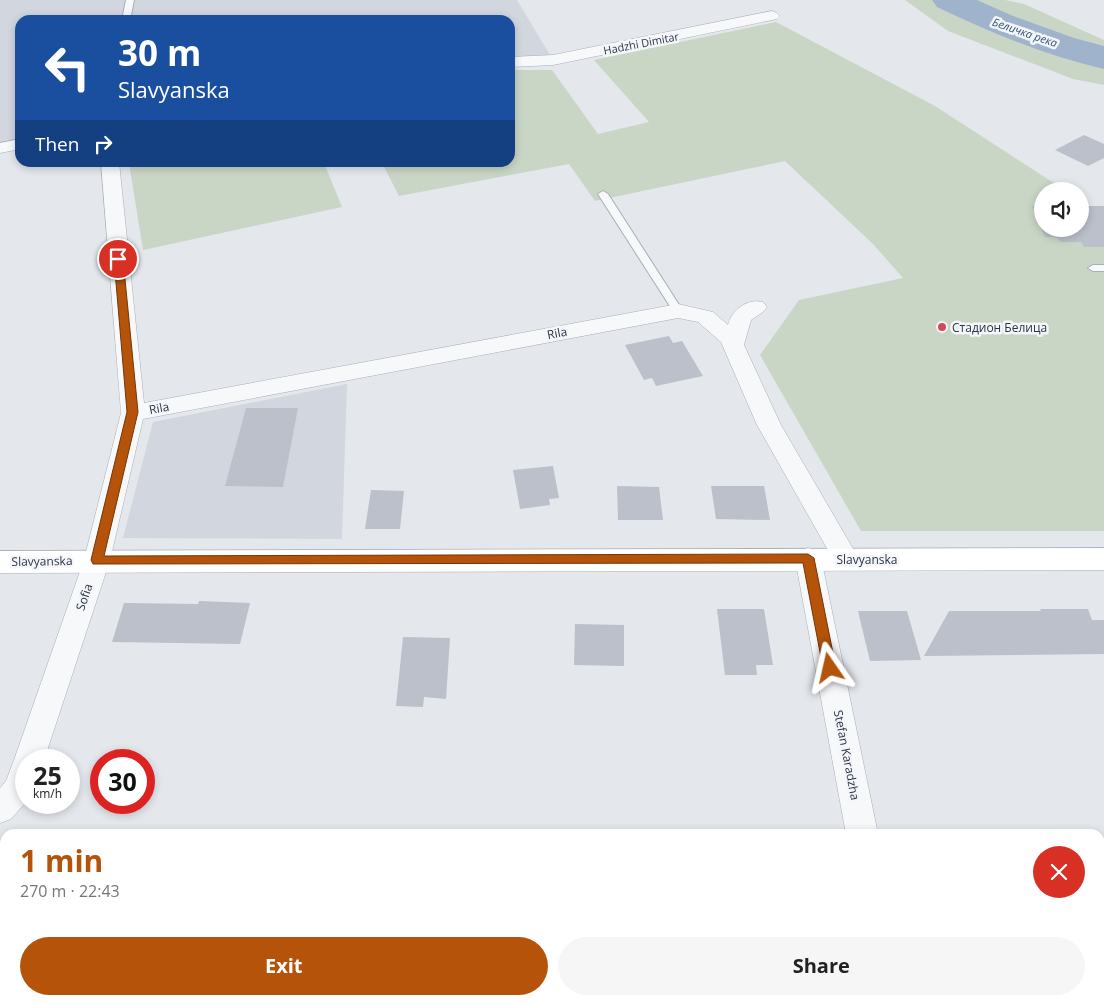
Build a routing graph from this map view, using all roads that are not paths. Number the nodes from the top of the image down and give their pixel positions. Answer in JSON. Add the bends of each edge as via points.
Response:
{"nodes":[{"id":1,"x":130,"y":0,"type":"edge"},
{"id":2,"x":127,"y":15,"type":"edge"},
{"id":3,"x":772,"y":16,"type":"dead end"},
{"id":4,"x":515,"y":62,"type":"edge"},
{"id":5,"x":15,"y":145,"type":"edge"},
{"id":6,"x":0,"y":148,"type":"edge"},
{"id":7,"x":110,"y":167,"type":"edge"},
{"id":8,"x":603,"y":194,"type":"dead end"},
{"id":9,"x":756,"y":307,"type":"dead end"},
{"id":10,"x":678,"y":311,"type":"junction"},
{"id":11,"x":733,"y":344,"type":"junction"},
{"id":12,"x":132,"y":412,"type":"junction"},
{"id":13,"x":808,"y":558,"type":"junction"},
{"id":14,"x":846,"y":558,"type":"junction"},
{"id":15,"x":1104,"y":559,"type":"edge"},
{"id":16,"x":97,"y":560,"type":"junction"},
{"id":17,"x":0,"y":562,"type":"edge"},
{"id":18,"x":33,"y":749,"type":"edge"},
{"id":19,"x":15,"y":793,"type":"edge"},
{"id":20,"x":0,"y":809,"type":"edge"},
{"id":21,"x":861,"y":829,"type":"edge"}],
"edges":[{"from":1,"to":2,"type":"lane"},
{"from":3,"to":4,"type":"street","name":"Hadzhi Dimitar","via":[[553,60]]},
{"from":5,"to":6,"type":"street"},
{"from":7,"to":12,"type":"street","name":"Sofia"},
{"from":8,"to":10,"type":"lane"},
{"from":9,"to":11,"type":"street","via":[[741,317]]},
{"from":10,"to":11,"type":"street","name":"Rila","via":[[705,317]]},
{"from":10,"to":12,"type":"street","name":"Rila"},
{"from":11,"to":14,"type":"street","name":"Rila","via":[[769,425]]},
{"from":12,"to":16,"type":"street","name":"Sofia"},
{"from":13,"to":14,"type":"street","name":"Slavyanska"},
{"from":13,"to":16,"type":"street","name":"Slavyanska"},
{"from":13,"to":21,"type":"street","name":"Stefan Karadzha"},
{"from":14,"to":15,"type":"street","name":"Slavyanska"},
{"from":16,"to":17,"type":"street","name":"Slavyanska"},
{"from":16,"to":18,"type":"street","name":"Sofia"},
{"from":19,"to":20,"type":"street"}]}
